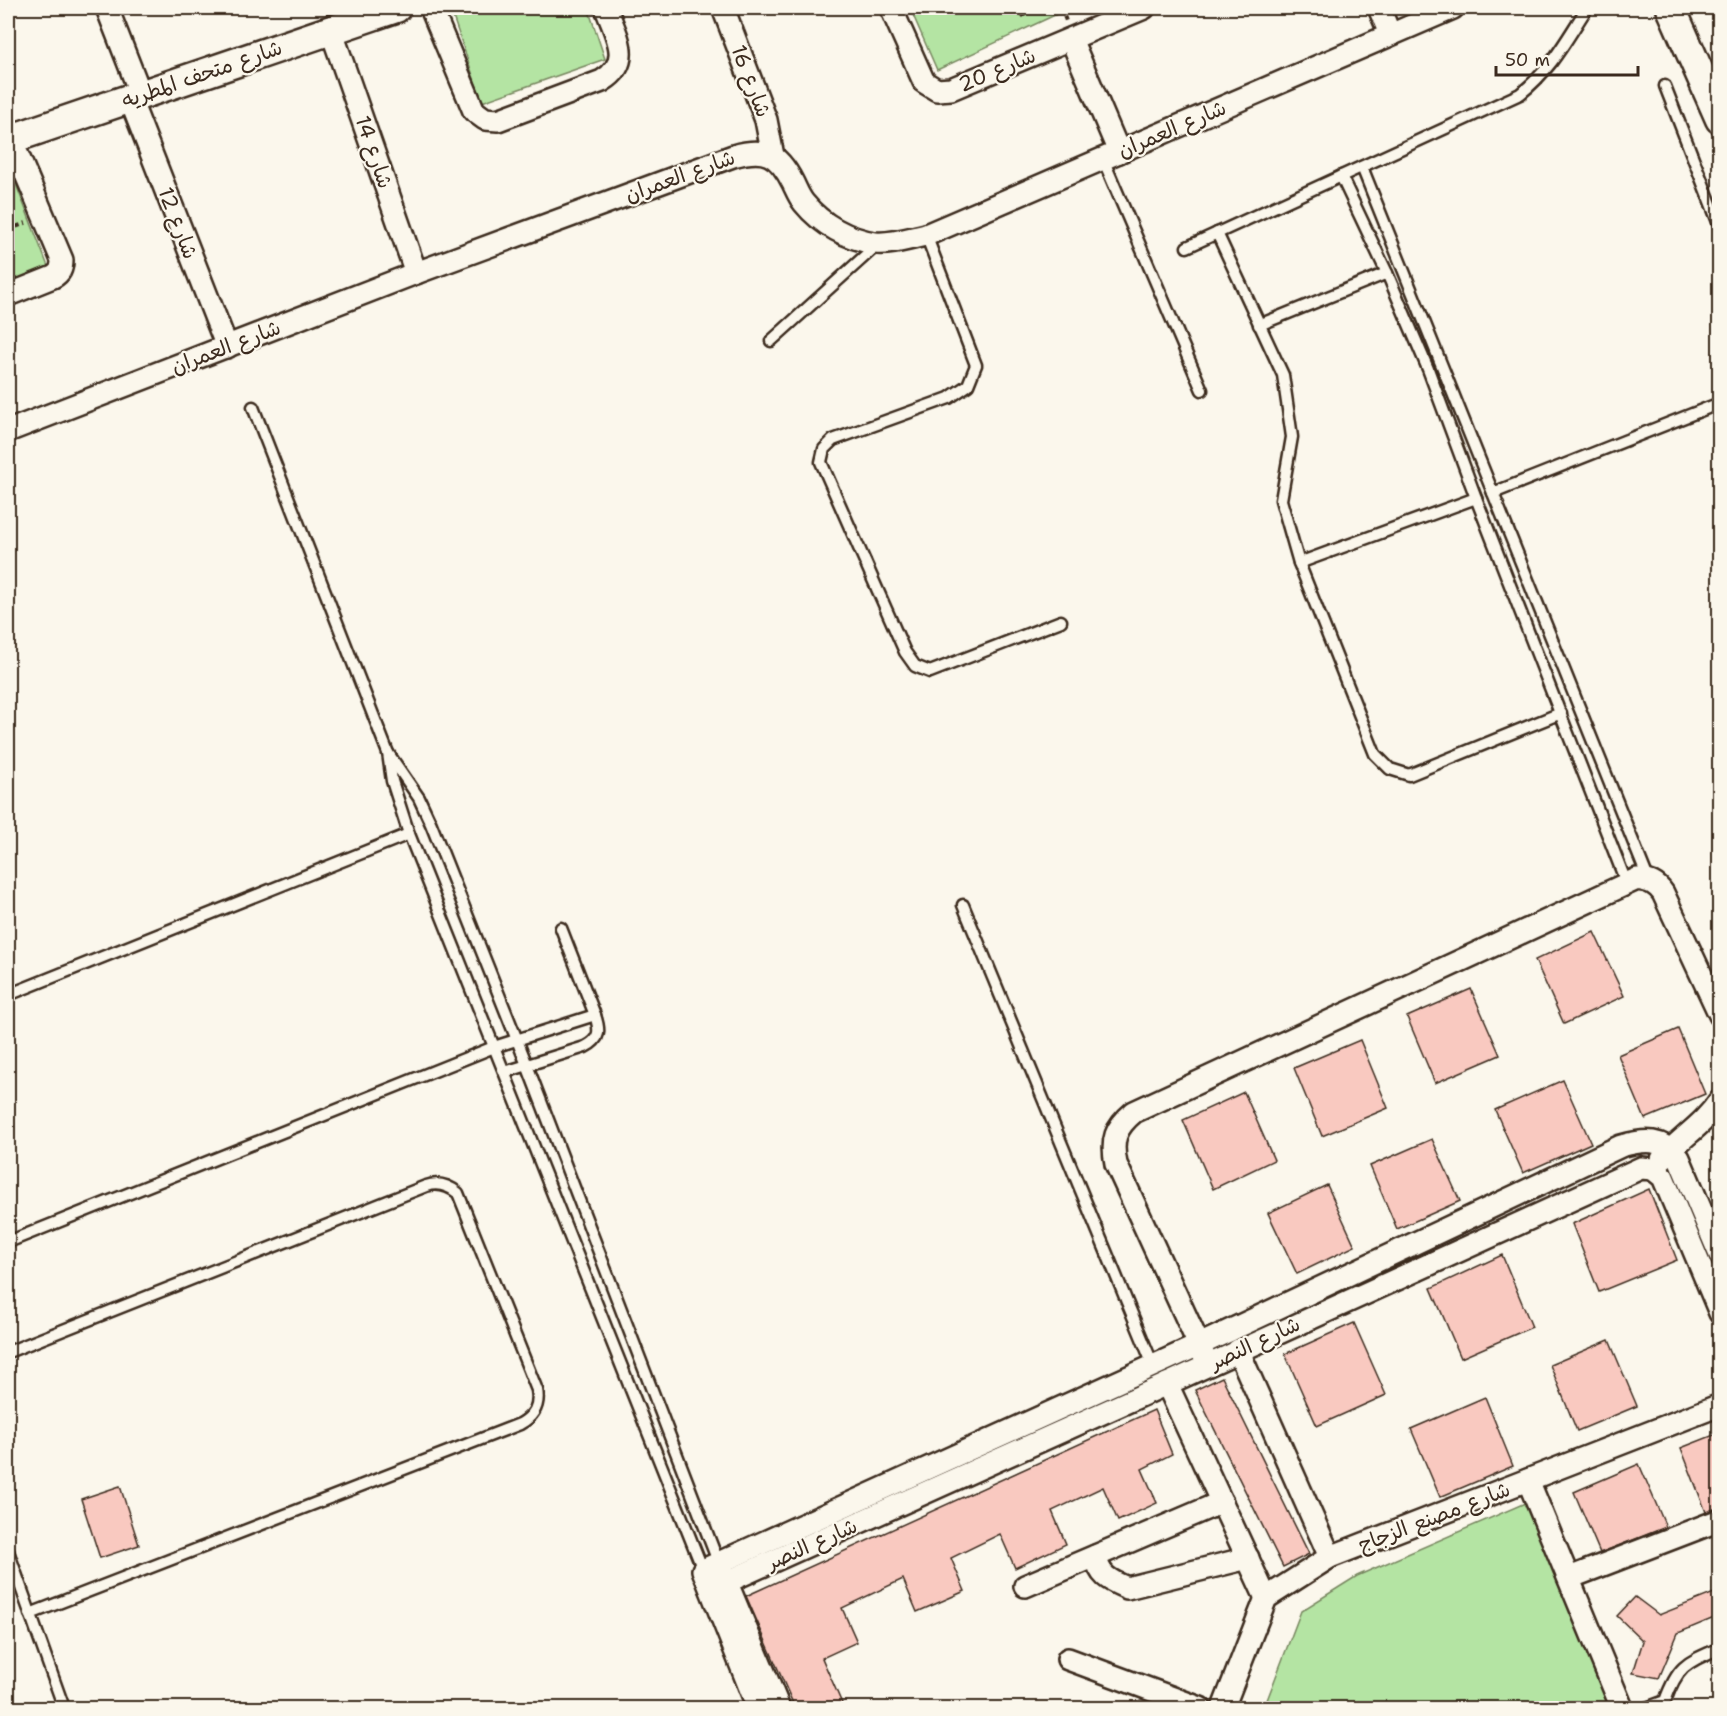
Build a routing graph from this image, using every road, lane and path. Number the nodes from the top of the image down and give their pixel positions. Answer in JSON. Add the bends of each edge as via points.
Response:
{"nodes":[{"id":1,"x":107,"y":8,"type":"edge"},
{"id":2,"x":396,"y":8,"type":"edge"},
{"id":3,"x":431,"y":8,"type":"edge"},
{"id":4,"x":606,"y":8,"type":"edge"},
{"id":5,"x":723,"y":8,"type":"edge"},
{"id":6,"x":891,"y":8,"type":"edge"},
{"id":7,"x":1018,"y":8,"type":"edge"},
{"id":8,"x":1041,"y":8,"type":"edge"},
{"id":9,"x":1144,"y":8,"type":"edge"},
{"id":10,"x":1379,"y":8,"type":"edge"},
{"id":11,"x":1453,"y":8,"type":"edge"},
{"id":12,"x":1587,"y":8,"type":"edge"},
{"id":13,"x":1671,"y":8,"type":"edge"},
{"id":14,"x":331,"y":30,"type":"junction"},
{"id":15,"x":1390,"y":34,"type":"junction"},
{"id":16,"x":1071,"y":39,"type":"junction"},
{"id":17,"x":1665,"y":86,"type":"dead end"},
{"id":18,"x":135,"y":97,"type":"junction"},
{"id":19,"x":1719,"y":119,"type":"edge"},
{"id":20,"x":9,"y":140,"type":"edge"},
{"id":21,"x":1111,"y":155,"type":"junction"},
{"id":22,"x":773,"y":156,"type":"junction"},
{"id":23,"x":1362,"y":166,"type":"junction"},
{"id":24,"x":1341,"y":176,"type":"junction"},
{"id":25,"x":1719,"y":227,"type":"edge"},
{"id":26,"x":1217,"y":233,"type":"junction"},
{"id":27,"x":926,"y":235,"type":"junction"},
{"id":28,"x":878,"y":244,"type":"junction"},
{"id":29,"x":1187,"y":247,"type":"dead end"},
{"id":30,"x":417,"y":273,"type":"junction"},
{"id":31,"x":1387,"y":273,"type":"junction"},
{"id":32,"x":8,"y":295,"type":"edge"},
{"id":33,"x":1259,"y":325,"type":"junction"},
{"id":34,"x":771,"y":341,"type":"dead end"},
{"id":35,"x":227,"y":346,"type":"junction"},
{"id":36,"x":1202,"y":390,"type":"dead end"},
{"id":37,"x":1719,"y":403,"type":"edge"},
{"id":38,"x":253,"y":407,"type":"dead end"},
{"id":39,"x":8,"y":431,"type":"edge"},
{"id":40,"x":1493,"y":493,"type":"junction"},
{"id":41,"x":1476,"y":498,"type":"junction"},
{"id":42,"x":1299,"y":563,"type":"junction"},
{"id":43,"x":1061,"y":621,"type":"dead end"},
{"id":44,"x":1560,"y":713,"type":"junction"},
{"id":45,"x":388,"y":753,"type":"junction"},
{"id":46,"x":409,"y":834,"type":"junction"},
{"id":47,"x":1649,"y":881,"type":"junction"},
{"id":48,"x":1626,"y":882,"type":"junction"},
{"id":49,"x":963,"y":905,"type":"dead end"},
{"id":50,"x":561,"y":928,"type":"dead end"},
{"id":51,"x":1713,"y":983,"type":"edge"},
{"id":52,"x":8,"y":995,"type":"edge"},
{"id":53,"x":1719,"y":1014,"type":"edge"},
{"id":54,"x":594,"y":1015,"type":"junction"},
{"id":55,"x":517,"y":1040,"type":"junction"},
{"id":56,"x":495,"y":1047,"type":"junction"},
{"id":57,"x":527,"y":1065,"type":"junction"},
{"id":58,"x":505,"y":1072,"type":"junction"},
{"id":59,"x":1719,"y":1100,"type":"edge"},
{"id":60,"x":1671,"y":1149,"type":"junction"},
{"id":61,"x":1653,"y":1169,"type":"junction"},
{"id":62,"x":8,"y":1242,"type":"edge"},
{"id":63,"x":1719,"y":1255,"type":"edge"},
{"id":64,"x":1719,"y":1313,"type":"edge"},
{"id":65,"x":1198,"y":1345,"type":"junction"},
{"id":66,"x":1238,"y":1350,"type":"junction"},
{"id":67,"x":8,"y":1352,"type":"edge"},
{"id":68,"x":1154,"y":1365,"type":"junction"},
{"id":69,"x":1209,"y":1365,"type":"junction"},
{"id":70,"x":1167,"y":1384,"type":"junction"},
{"id":71,"x":1719,"y":1405,"type":"edge"},
{"id":72,"x":1528,"y":1480,"type":"junction"},
{"id":73,"x":1222,"y":1502,"type":"junction"},
{"id":74,"x":1719,"y":1520,"type":"edge"},
{"id":75,"x":8,"y":1551,"type":"edge"},
{"id":76,"x":1096,"y":1556,"type":"junction"},
{"id":77,"x":1330,"y":1557,"type":"junction"},
{"id":78,"x":1248,"y":1558,"type":"junction"},
{"id":79,"x":715,"y":1576,"type":"junction"},
{"id":80,"x":1569,"y":1578,"type":"junction"},
{"id":81,"x":1025,"y":1586,"type":"dead end"},
{"id":82,"x":1266,"y":1598,"type":"junction"},
{"id":83,"x":30,"y":1614,"type":"junction"},
{"id":84,"x":1719,"y":1648,"type":"edge"},
{"id":85,"x":1068,"y":1659,"type":"dead end"},
{"id":86,"x":1669,"y":1705,"type":"edge"},
{"id":87,"x":64,"y":1708,"type":"edge"},
{"id":88,"x":758,"y":1708,"type":"edge"},
{"id":89,"x":779,"y":1708,"type":"edge"},
{"id":90,"x":1200,"y":1708,"type":"edge"},
{"id":91,"x":1223,"y":1708,"type":"edge"},
{"id":92,"x":1622,"y":1708,"type":"edge"},
{"id":93,"x":1646,"y":1708,"type":"edge"}],
"edges":[{"from":1,"to":18,"type":"street","name":"شارع 12"},
{"from":2,"to":14,"type":"street","name":"شارع متحف المطريه"},
{"from":3,"to":4,"type":"street","via":[[474,111],[485,119],[498,120],[613,74],[620,63],[621,50]]},
{"from":5,"to":22,"type":"street","name":"شارع 16","via":[[766,120]]},
{"from":6,"to":16,"type":"street","name":"شارع 20","via":[[924,82],[937,90],[951,89]]},
{"from":7,"to":8,"type":"path","via":[[1022,16]]},
{"from":9,"to":16,"type":"street","name":"شارع 20"},
{"from":10,"to":15,"type":"street"},
{"from":11,"to":15,"type":"street","name":"شارع العمران"},
{"from":12,"to":23,"type":"lane","via":[[1553,62],[1520,94]]},
{"from":13,"to":19,"type":"street"},
{"from":14,"to":18,"type":"street","name":"شارع متحف المطريه"},
{"from":14,"to":30,"type":"street","name":"شارع 14"},
{"from":15,"to":21,"type":"street","name":"شارع العمران"},
{"from":16,"to":21,"type":"street"},
{"from":17,"to":25,"type":"lane"},
{"from":18,"to":20,"type":"street","name":"شارع متحف المطريه"},
{"from":18,"to":35,"type":"street","name":"شارع 12"},
{"from":20,"to":32,"type":"street","via":[[62,267],[53,277]]},
{"from":21,"to":27,"type":"street","name":"شارع العمران"},
{"from":21,"to":36,"type":"lane"},
{"from":22,"to":28,"type":"street","name":"شارع العمران","via":[[787,171],[803,202],[824,223],[850,237]]},
{"from":22,"to":30,"type":"street","name":"شارع العمران","via":[[753,150],[734,156]]},
{"from":23,"to":24,"type":"lane"},
{"from":23,"to":40,"type":"lane"},
{"from":24,"to":26,"type":"lane"},
{"from":24,"to":31,"type":"lane"},
{"from":26,"to":29,"type":"lane"},
{"from":26,"to":33,"type":"lane"},
{"from":27,"to":28,"type":"street","name":"شارع العمران"},
{"from":27,"to":43,"type":"lane","via":[[976,365],[968,385],[950,398],[833,440],[824,449],[821,462],[905,652],[915,666],[930,672]]},
{"from":28,"to":34,"type":"lane"},
{"from":30,"to":35,"type":"street","name":"شارع العمران"},
{"from":31,"to":33,"type":"lane"},
{"from":31,"to":41,"type":"lane"},
{"from":33,"to":42,"type":"lane","via":[[1283,375],[1292,437],[1281,500]]},
{"from":35,"to":39,"type":"street","name":"شارع العمران"},
{"from":37,"to":40,"type":"lane"},
{"from":38,"to":45,"type":"lane"},
{"from":40,"to":47,"type":"lane"},
{"from":41,"to":42,"type":"lane"},
{"from":41,"to":44,"type":"lane"},
{"from":42,"to":44,"type":"lane","via":[[1375,754],[1390,769],[1409,775]]},
{"from":44,"to":48,"type":"lane"},
{"from":45,"to":46,"type":"lane","via":[[392,781]]},
{"from":45,"to":55,"type":"lane","via":[[419,798],[431,824]]},
{"from":46,"to":52,"type":"lane"},
{"from":46,"to":56,"type":"lane"},
{"from":47,"to":48,"type":"street"},
{"from":47,"to":51,"type":"street","via":[[1663,893]]},
{"from":48,"to":65,"type":"street","via":[[1134,1112],[1123,1122],[1113,1149],[1116,1164]]},
{"from":49,"to":68,"type":"lane"},
{"from":50,"to":54,"type":"lane"},
{"from":51,"to":53,"type":"street"},
{"from":54,"to":55,"type":"lane"},
{"from":54,"to":57,"type":"lane","via":[[599,1028],[593,1043]]},
{"from":55,"to":56,"type":"lane"},
{"from":55,"to":57,"type":"lane"},
{"from":56,"to":58,"type":"lane"},
{"from":56,"to":62,"type":"lane"},
{"from":57,"to":58,"type":"lane"},
{"from":57,"to":79,"type":"lane"},
{"from":58,"to":79,"type":"lane"},
{"from":59,"to":60,"type":"street","via":[[1703,1122]]},
{"from":60,"to":61,"type":"street"},
{"from":60,"to":63,"type":"street","via":[[1685,1170]]},
{"from":60,"to":65,"type":"street","name":"شارع النصر","via":[[1646,1141],[1621,1146]]},
{"from":61,"to":64,"type":"street","via":[[1663,1177]]},
{"from":61,"to":66,"type":"street","name":"شارع النصر","via":[[1629,1172]]},
{"from":65,"to":68,"type":"street","name":"شارع النصر"},
{"from":65,"to":69,"type":"street"},
{"from":66,"to":69,"type":"street","name":"شارع النصر"},
{"from":66,"to":77,"type":"street"},
{"from":67,"to":83,"type":"lane","via":[[439,1184],[458,1193],[538,1398],[534,1414],[520,1424]]},
{"from":68,"to":79,"type":"street","name":"شارع النصر"},
{"from":69,"to":70,"type":"street","name":"شارع النصر"},
{"from":70,"to":73,"type":"street"},
{"from":70,"to":79,"type":"street","name":"شارع النصر"},
{"from":71,"to":72,"type":"street","name":"شارع مصنع الزجاج"},
{"from":72,"to":77,"type":"street","name":"شارع مصنع الزجاج"},
{"from":72,"to":80,"type":"street"},
{"from":73,"to":76,"type":"street"},
{"from":73,"to":78,"type":"street"},
{"from":74,"to":80,"type":"street"},
{"from":75,"to":83,"type":"lane"},
{"from":76,"to":78,"type":"street","via":[[1098,1569],[1110,1581],[1127,1588]]},
{"from":76,"to":81,"type":"street"},
{"from":77,"to":82,"type":"street","name":"شارع مصنع الزجاج"},
{"from":78,"to":82,"type":"street"},
{"from":79,"to":88,"type":"street"},
{"from":79,"to":89,"type":"street"},
{"from":80,"to":92,"type":"street"},
{"from":82,"to":91,"type":"street"},
{"from":83,"to":87,"type":"lane"},
{"from":84,"to":86,"type":"lane","via":[[1689,1661],[1679,1671]]},
{"from":85,"to":90,"type":"street"},
{"from":86,"to":93,"type":"lane"}]}
